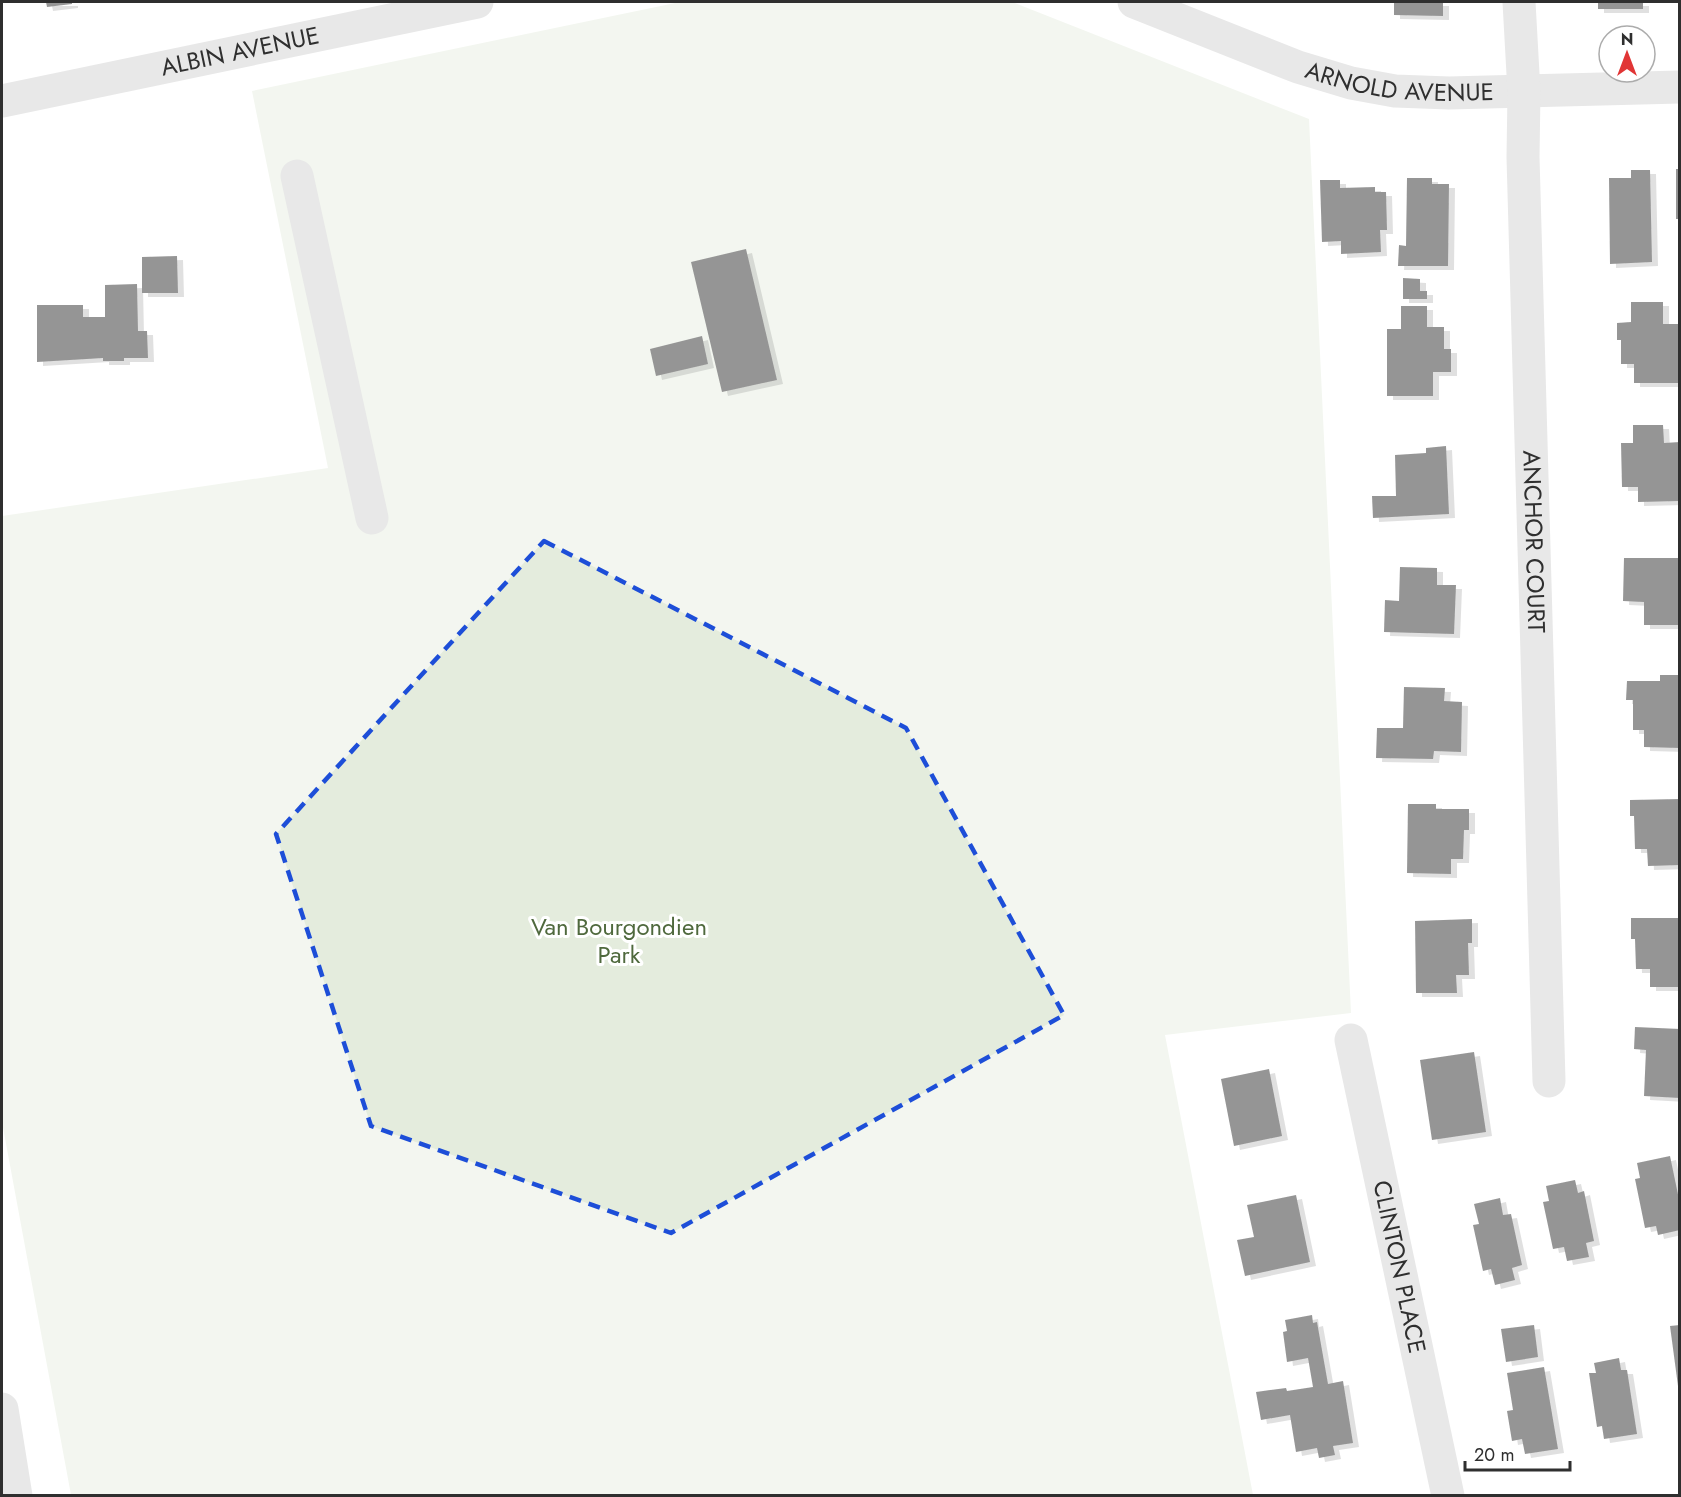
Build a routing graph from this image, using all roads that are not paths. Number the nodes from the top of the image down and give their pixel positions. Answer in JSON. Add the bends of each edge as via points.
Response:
{"nodes":[{"id":1,"x":477,"y":2,"type":"edge"},
{"id":2,"x":1134,"y":2,"type":"edge"},
{"id":3,"x":1519,"y":2,"type":"edge"},
{"id":4,"x":1680,"y":87,"type":"edge"},
{"id":5,"x":1524,"y":92,"type":"junction"},
{"id":6,"x":2,"y":101,"type":"edge"},
{"id":7,"x":297,"y":176,"type":"dead end"},
{"id":8,"x":372,"y":518,"type":"dead end"},
{"id":9,"x":1351,"y":1040,"type":"dead end"},
{"id":10,"x":1549,"y":1081,"type":"dead end"},
{"id":11,"x":2,"y":1409,"type":"edge"},
{"id":12,"x":16,"y":1496,"type":"edge"},
{"id":13,"x":1448,"y":1496,"type":"edge"}],
"edges":[{"from":1,"to":6,"type":"street","name":"ALBIN AVENUE"},
{"from":2,"to":5,"type":"street","name":"ARNOLD AVENUE","via":[[1298,67],[1363,86],[1417,93]]},
{"from":3,"to":5,"type":"street","name":"ANCHOR COURT"},
{"from":4,"to":5,"type":"street","name":"ARNOLD AVENUE"},
{"from":5,"to":10,"type":"street","name":"ANCHOR COURT"},
{"from":7,"to":8,"type":"street"},
{"from":9,"to":13,"type":"street","name":"CLINTON PLACE"},
{"from":11,"to":12,"type":"street"}]}
